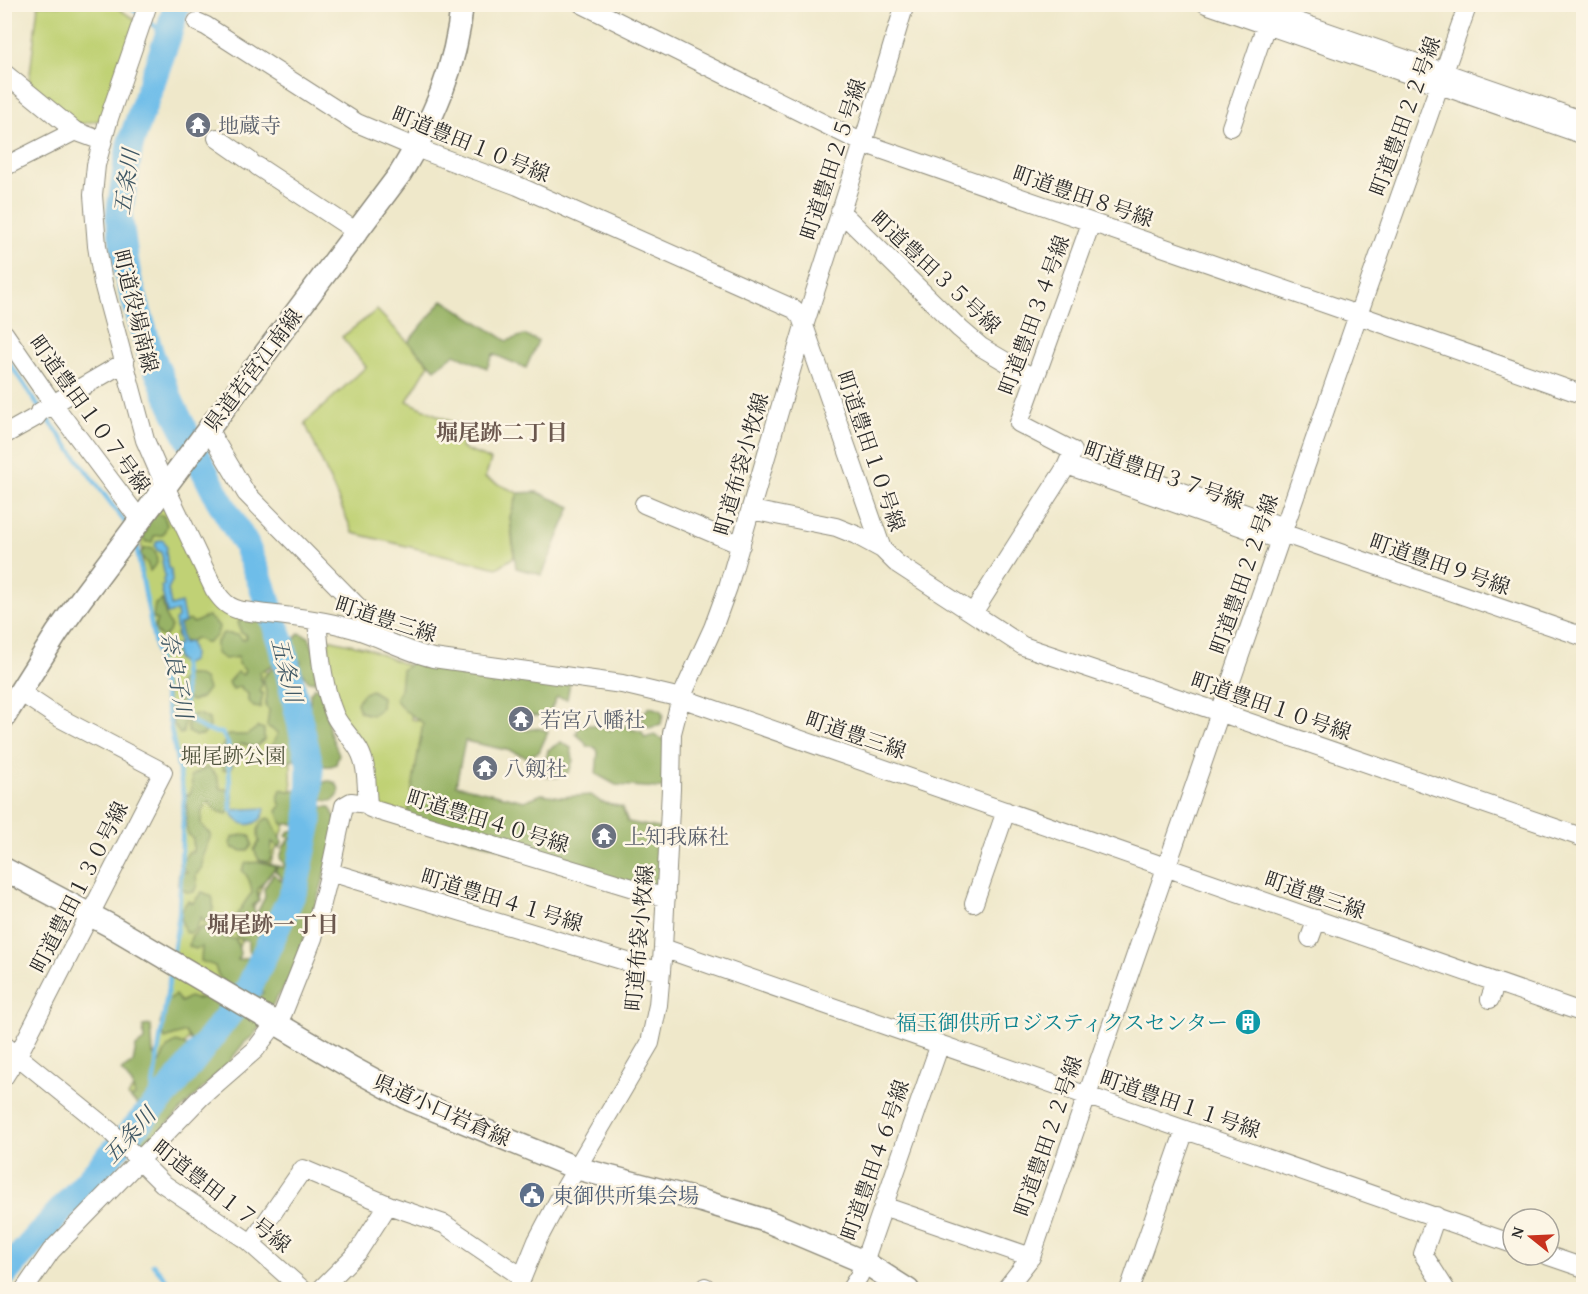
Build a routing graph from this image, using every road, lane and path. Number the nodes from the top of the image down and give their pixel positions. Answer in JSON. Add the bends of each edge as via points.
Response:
{"nodes":[{"id":1,"x":148,"y":4,"type":"edge"},
{"id":2,"x":462,"y":4,"type":"edge"},
{"id":3,"x":582,"y":4,"type":"edge"},
{"id":4,"x":905,"y":4,"type":"edge"},
{"id":5,"x":1206,"y":4,"type":"edge"},
{"id":6,"x":1247,"y":4,"type":"edge"},
{"id":7,"x":1468,"y":4,"type":"edge"},
{"id":8,"x":197,"y":22,"type":"dead end"},
{"id":9,"x":1266,"y":25,"type":"junction"},
{"id":10,"x":4,"y":73,"type":"edge"},
{"id":11,"x":1442,"y":79,"type":"junction"},
{"id":12,"x":1584,"y":122,"type":"edge"},
{"id":13,"x":1231,"y":127,"type":"dead end"},
{"id":14,"x":75,"y":131,"type":"junction"},
{"id":15,"x":1584,"y":135,"type":"edge"},
{"id":16,"x":217,"y":138,"type":"dead end"},
{"id":17,"x":102,"y":141,"type":"junction"},
{"id":18,"x":863,"y":143,"type":"junction"},
{"id":19,"x":416,"y":148,"type":"junction"},
{"id":20,"x":4,"y":167,"type":"edge"},
{"id":21,"x":840,"y":211,"type":"junction"},
{"id":22,"x":1091,"y":223,"type":"junction"},
{"id":23,"x":357,"y":232,"type":"junction"},
{"id":24,"x":1358,"y":315,"type":"junction"},
{"id":25,"x":804,"y":326,"type":"junction"},
{"id":26,"x":4,"y":333,"type":"edge"},
{"id":27,"x":125,"y":362,"type":"junction"},
{"id":28,"x":1035,"y":379,"type":"junction"},
{"id":29,"x":1584,"y":395,"type":"edge"},
{"id":30,"x":47,"y":408,"type":"junction"},
{"id":31,"x":207,"y":431,"type":"junction"},
{"id":32,"x":4,"y":435,"type":"edge"},
{"id":33,"x":1070,"y":458,"type":"junction"},
{"id":34,"x":167,"y":484,"type":"junction"},
{"id":35,"x":644,"y":504,"type":"dead end"},
{"id":36,"x":751,"y":510,"type":"junction"},
{"id":37,"x":140,"y":520,"type":"junction"},
{"id":38,"x":1282,"y":534,"type":"junction"},
{"id":39,"x":741,"y":545,"type":"junction"},
{"id":40,"x":882,"y":549,"type":"junction"},
{"id":41,"x":973,"y":613,"type":"junction"},
{"id":42,"x":310,"y":620,"type":"junction"},
{"id":43,"x":373,"y":636,"type":"junction"},
{"id":44,"x":1584,"y":638,"type":"edge"},
{"id":45,"x":20,"y":692,"type":"junction"},
{"id":46,"x":681,"y":698,"type":"junction"},
{"id":47,"x":1219,"y":712,"type":"junction"},
{"id":48,"x":4,"y":717,"type":"edge"},
{"id":49,"x":368,"y":804,"type":"junction"},
{"id":50,"x":1006,"y":811,"type":"junction"},
{"id":51,"x":1584,"y":838,"type":"edge"},
{"id":52,"x":1166,"y":867,"type":"junction"},
{"id":53,"x":4,"y":868,"type":"edge"},
{"id":54,"x":330,"y":872,"type":"junction"},
{"id":55,"x":666,"y":898,"type":"junction"},
{"id":56,"x":974,"y":903,"type":"dead end"},
{"id":57,"x":90,"y":914,"type":"junction"},
{"id":58,"x":1317,"y":919,"type":"junction"},
{"id":59,"x":1310,"y":938,"type":"dead end"},
{"id":60,"x":663,"y":948,"type":"junction"},
{"id":61,"x":661,"y":972,"type":"junction"},
{"id":62,"x":1584,"y":1013,"type":"edge"},
{"id":63,"x":273,"y":1022,"type":"junction"},
{"id":64,"x":940,"y":1044,"type":"junction"},
{"id":65,"x":11,"y":1050,"type":"edge"},
{"id":66,"x":4,"y":1077,"type":"edge"},
{"id":67,"x":1086,"y":1095,"type":"junction"},
{"id":68,"x":1185,"y":1130,"type":"junction"},
{"id":69,"x":137,"y":1159,"type":"junction"},
{"id":70,"x":576,"y":1168,"type":"junction"},
{"id":71,"x":388,"y":1205,"type":"junction"},
{"id":72,"x":883,"y":1206,"type":"junction"},
{"id":73,"x":1436,"y":1216,"type":"junction"},
{"id":74,"x":1501,"y":1240,"type":"edge"},
{"id":75,"x":251,"y":1244,"type":"junction"},
{"id":76,"x":1030,"y":1257,"type":"junction"},
{"id":77,"x":1561,"y":1260,"type":"edge"},
{"id":78,"x":864,"y":1262,"type":"junction"},
{"id":79,"x":1584,"y":1268,"type":"edge"},
{"id":80,"x":520,"y":1283,"type":"edge"},
{"id":81,"x":24,"y":1290,"type":"edge"},
{"id":82,"x":303,"y":1290,"type":"edge"},
{"id":83,"x":320,"y":1290,"type":"edge"},
{"id":84,"x":703,"y":1290,"type":"edge"},
{"id":85,"x":708,"y":1290,"type":"edge"},
{"id":86,"x":850,"y":1290,"type":"edge"},
{"id":87,"x":908,"y":1290,"type":"edge"},
{"id":88,"x":1005,"y":1290,"type":"edge"},
{"id":89,"x":1130,"y":1290,"type":"edge"},
{"id":90,"x":1446,"y":1290,"type":"edge"}],
"edges":[{"from":1,"to":17,"type":"street","name":"町道役場南線"},
{"from":2,"to":19,"type":"main road","name":"県道若宮江南線","via":[[448,74]]},
{"from":3,"to":18,"type":"street","name":"町道豊田８号線"},
{"from":4,"to":18,"type":"street","name":"町道豊田２５号線"},
{"from":5,"to":9,"type":"street"},
{"from":6,"to":11,"type":"street"},
{"from":7,"to":11,"type":"street","name":"町道豊田２２号線"},
{"from":8,"to":19,"type":"street","name":"町道豊田１０号線","via":[[357,123]]},
{"from":9,"to":11,"type":"street"},
{"from":9,"to":13,"type":"street"},
{"from":10,"to":14,"type":"street"},
{"from":11,"to":12,"type":"street"},
{"from":11,"to":15,"type":"street"},
{"from":11,"to":24,"type":"street","name":"町道豊田２２号線"},
{"from":14,"to":17,"type":"street"},
{"from":14,"to":20,"type":"street"},
{"from":16,"to":23,"type":"street"},
{"from":17,"to":27,"type":"street","name":"町道役場南線","via":[[94,178],[95,226],[104,283]]},
{"from":18,"to":21,"type":"street","name":"町道豊田２５号線"},
{"from":18,"to":22,"type":"street","name":"町道豊田８号線"},
{"from":19,"to":23,"type":"main road","name":"県道若宮江南線"},
{"from":19,"to":25,"type":"street","name":"町道豊田１０号線","via":[[518,186],[794,309]]},
{"from":21,"to":25,"type":"street","name":"町道豊田２５号線"},
{"from":21,"to":28,"type":"street","name":"町道豊田３５号線","via":[[960,329],[981,347]]},
{"from":22,"to":24,"type":"street","name":"町道豊田８号線"},
{"from":22,"to":28,"type":"street","name":"町道豊田３４号線"},
{"from":23,"to":31,"type":"main road","name":"県道若宮江南線"},
{"from":24,"to":29,"type":"street","name":"町道豊田８号線"},
{"from":24,"to":38,"type":"street","name":"町道豊田２２号線"},
{"from":25,"to":36,"type":"street","name":"町道布袋小牧線"},
{"from":25,"to":40,"type":"street","name":"町道豊田１０号線"},
{"from":26,"to":30,"type":"street","name":"町道豊田１０７号線"},
{"from":27,"to":30,"type":"street"},
{"from":27,"to":34,"type":"street","name":"町道役場南線","via":[[143,434]]},
{"from":28,"to":33,"type":"street","name":"町道豊田３４号線","via":[[1020,423]]},
{"from":30,"to":32,"type":"street"},
{"from":30,"to":37,"type":"street","name":"町道豊田１０７号線"},
{"from":31,"to":34,"type":"main road","name":"県道若宮江南線"},
{"from":31,"to":43,"type":"street","via":[[246,494],[362,611]]},
{"from":33,"to":38,"type":"street","name":"町道豊田３７号線"},
{"from":33,"to":41,"type":"street"},
{"from":34,"to":37,"type":"main road","name":"県道若宮江南線"},
{"from":34,"to":42,"type":"street","name":"町道豊三線","via":[[214,589],[226,604],[243,611]]},
{"from":35,"to":39,"type":"street"},
{"from":36,"to":39,"type":"street","name":"町道布袋小牧線"},
{"from":36,"to":40,"type":"street","via":[[836,527]]},
{"from":37,"to":45,"type":"main road","name":"県道若宮江南線","via":[[63,624]]},
{"from":38,"to":44,"type":"street","name":"町道豊田９号線"},
{"from":38,"to":47,"type":"street","name":"町道豊田２２号線"},
{"from":39,"to":46,"type":"street","name":"町道布袋小牧線","via":[[713,628]]},
{"from":40,"to":41,"type":"street","name":"町道豊田１０号線","via":[[896,563]]},
{"from":41,"to":47,"type":"street","name":"町道豊田１０号線","via":[[1023,646]]},
{"from":42,"to":43,"type":"street","name":"町道豊三線"},
{"from":42,"to":49,"type":"street","via":[[336,718],[365,764]]},
{"from":43,"to":46,"type":"street","name":"町道豊三線","via":[[433,658],[622,684]]},
{"from":45,"to":48,"type":"main road","name":"県道若宮江南線"},
{"from":45,"to":57,"type":"street","name":"町道豊田１３０号線","via":[[56,716],[163,772]]},
{"from":46,"to":50,"type":"street","name":"町道豊三線"},
{"from":46,"to":55,"type":"street","name":"町道布袋小牧線","via":[[672,733]]},
{"from":47,"to":51,"type":"street","name":"町道豊田１０号線"},
{"from":47,"to":52,"type":"street","name":"町道豊田２２号線"},
{"from":49,"to":54,"type":"street","via":[[351,802],[344,806]]},
{"from":49,"to":55,"type":"street","name":"町道豊田４０号線","via":[[375,810]]},
{"from":50,"to":52,"type":"street","name":"町道豊三線"},
{"from":50,"to":56,"type":"street"},
{"from":52,"to":58,"type":"street","name":"町道豊三線"},
{"from":52,"to":67,"type":"street","name":"町道豊田２２号線"},
{"from":53,"to":57,"type":"main road","name":"県道小口岩倉線"},
{"from":54,"to":61,"type":"street","name":"町道豊田４１号線"},
{"from":54,"to":63,"type":"street","via":[[308,952],[283,1013]]},
{"from":55,"to":60,"type":"street","name":"町道布袋小牧線"},
{"from":57,"to":63,"type":"main road","name":"県道小口岩倉線"},
{"from":57,"to":65,"type":"street","name":"町道豊田１３０号線"},
{"from":58,"to":59,"type":"street"},
{"from":58,"to":62,"type":"street","name":"町道豊三線","via":[[1493,990]]},
{"from":60,"to":61,"type":"street","name":"町道布袋小牧線"},
{"from":60,"to":64,"type":"street","name":"町道豊田１１号線"},
{"from":61,"to":70,"type":"street","name":"町道布袋小牧線","via":[[650,1043]]},
{"from":63,"to":69,"type":"street","via":[[255,1050]]},
{"from":63,"to":70,"type":"main road","name":"県道小口岩倉線","via":[[411,1100]]},
{"from":64,"to":67,"type":"street","name":"町道豊田１１号線"},
{"from":64,"to":72,"type":"street","name":"町道豊田４６号線"},
{"from":65,"to":66,"type":"street","name":"町道豊田１３０号線"},
{"from":65,"to":69,"type":"street","name":"町道豊田１７号線","via":[[110,1131]]},
{"from":67,"to":68,"type":"street","name":"町道豊田１１号線"},
{"from":67,"to":76,"type":"street","name":"町道豊田２２号線"},
{"from":68,"to":73,"type":"street","name":"町道豊田１１号線"},
{"from":68,"to":89,"type":"street"},
{"from":69,"to":75,"type":"street","name":"町道豊田１７号線","via":[[170,1190]]},
{"from":69,"to":81,"type":"street","via":[[51,1251]]},
{"from":70,"to":78,"type":"main road","name":"県道小口岩倉線","via":[[749,1215]]},
{"from":70,"to":80,"type":"street","name":"町道布袋小牧線","via":[[537,1241]]},
{"from":71,"to":75,"type":"street","via":[[303,1168]]},
{"from":71,"to":80,"type":"street","via":[[444,1224]]},
{"from":71,"to":83,"type":"street","via":[[357,1253]]},
{"from":72,"to":76,"type":"street"},
{"from":72,"to":78,"type":"street","name":"町道豊田４６号線"},
{"from":73,"to":74,"type":"street","name":"町道豊田１１号線"},
{"from":73,"to":90,"type":"street","via":[[1423,1254]]},
{"from":75,"to":82,"type":"street","name":"町道豊田１７号線"},
{"from":76,"to":88,"type":"street","name":"町道豊田２２号線"},
{"from":77,"to":79,"type":"street"},
{"from":78,"to":86,"type":"street","name":"町道豊田４６号線"},
{"from":78,"to":87,"type":"main road","name":"県道小口岩倉線"},
{"from":84,"to":85,"type":"street"}]}
